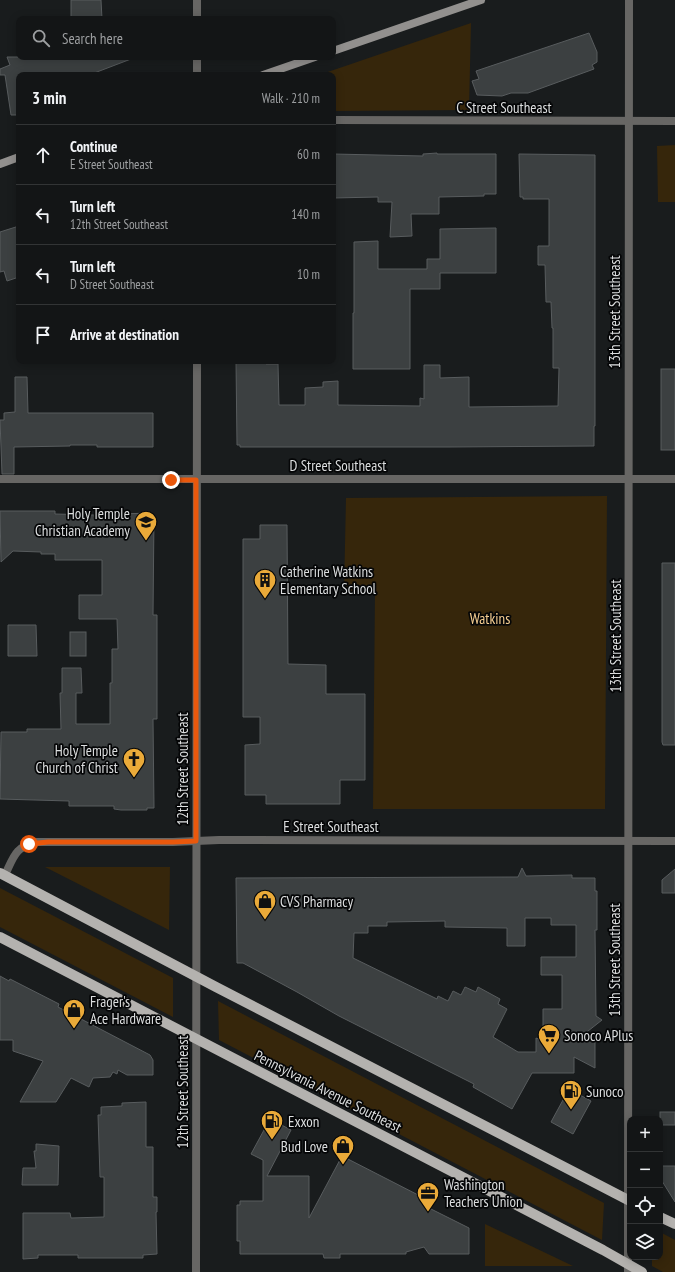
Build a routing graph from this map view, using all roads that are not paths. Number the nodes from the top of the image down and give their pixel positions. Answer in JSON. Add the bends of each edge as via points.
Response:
{"nodes":[{"id":1,"x":197,"y":0,"type":"edge"},
{"id":2,"x":481,"y":0,"type":"edge"},
{"id":3,"x":629,"y":0,"type":"edge"},
{"id":4,"x":197,"y":16,"type":"edge"},
{"id":5,"x":336,"y":50,"type":"edge"},
{"id":6,"x":197,"y":60,"type":"edge"},
{"id":7,"x":306,"y":60,"type":"edge"},
{"id":8,"x":197,"y":72,"type":"edge"},
{"id":9,"x":272,"y":72,"type":"edge"},
{"id":10,"x":336,"y":120,"type":"edge"},
{"id":11,"x":628,"y":121,"type":"junction"},
{"id":12,"x":675,"y":122,"type":"edge"},
{"id":13,"x":16,"y":158,"type":"edge"},
{"id":14,"x":0,"y":164,"type":"edge"},
{"id":15,"x":197,"y":364,"type":"edge"},
{"id":16,"x":0,"y":479,"type":"edge"},
{"id":17,"x":628,"y":479,"type":"junction"},
{"id":18,"x":675,"y":479,"type":"edge"},
{"id":19,"x":196,"y":480,"type":"junction"},
{"id":20,"x":196,"y":841,"type":"junction"},
{"id":21,"x":628,"y":841,"type":"junction"},
{"id":22,"x":675,"y":841,"type":"edge"},
{"id":23,"x":2,"y":874,"type":"edge"},
{"id":24,"x":0,"y":937,"type":"edge"},
{"id":25,"x":196,"y":976,"type":"junction"},
{"id":26,"x":197,"y":1040,"type":"junction"},
{"id":27,"x":629,"y":1188,"type":"edge"},
{"id":28,"x":627,"y":1200,"type":"edge"},
{"id":29,"x":663,"y":1218,"type":"edge"},
{"id":30,"x":628,"y":1224,"type":"edge"},
{"id":31,"x":675,"y":1224,"type":"edge"},
{"id":32,"x":626,"y":1269,"type":"edge"},
{"id":33,"x":196,"y":1272,"type":"edge"},
{"id":34,"x":642,"y":1272,"type":"edge"}],
"edges":[{"from":1,"to":4,"type":"street"},
{"from":2,"to":5,"type":"street"},
{"from":3,"to":11,"type":"street","name":"13th Street Southeast"},
{"from":6,"to":8,"type":"street"},
{"from":7,"to":9,"type":"street"},
{"from":10,"to":11,"type":"street","name":"C Street Southeast"},
{"from":11,"to":12,"type":"street","name":"C Street Southeast"},
{"from":11,"to":17,"type":"street","name":"13th Street Southeast"},
{"from":13,"to":14,"type":"street"},
{"from":15,"to":19,"type":"street","name":"12th Street Southeast"},
{"from":16,"to":19,"type":"street","name":"D Street Southeast"},
{"from":17,"to":18,"type":"street","name":"D Street Southeast"},
{"from":17,"to":19,"type":"street","name":"D Street Southeast"},
{"from":17,"to":21,"type":"street","name":"13th Street Southeast"},
{"from":19,"to":20,"type":"street","name":"12th Street Southeast"},
{"from":20,"to":21,"type":"street","name":"E Street Southeast"},
{"from":20,"to":23,"type":"street","name":"E Street Southeast","via":[[37,842],[22,847]]},
{"from":20,"to":25,"type":"street","name":"12th Street Southeast"},
{"from":21,"to":22,"type":"street","name":"E Street Southeast"},
{"from":21,"to":27,"type":"street","name":"13th Street Southeast"},
{"from":23,"to":25,"type":"main road"},
{"from":24,"to":26,"type":"main road","name":"Pennsylvania Avenue Southeast"},
{"from":25,"to":26,"type":"street","name":"12th Street Southeast"},
{"from":25,"to":28,"type":"main road"},
{"from":26,"to":32,"type":"main road","name":"Pennsylvania Avenue Southeast","via":[[604,1250]]},
{"from":26,"to":33,"type":"street","name":"12th Street Southeast"},
{"from":29,"to":31,"type":"main road"},
{"from":30,"to":32,"type":"street","name":"13th Street Southeast"},
{"from":32,"to":34,"type":"main road","name":"Pennsylvania Avenue Southeast"}]}
